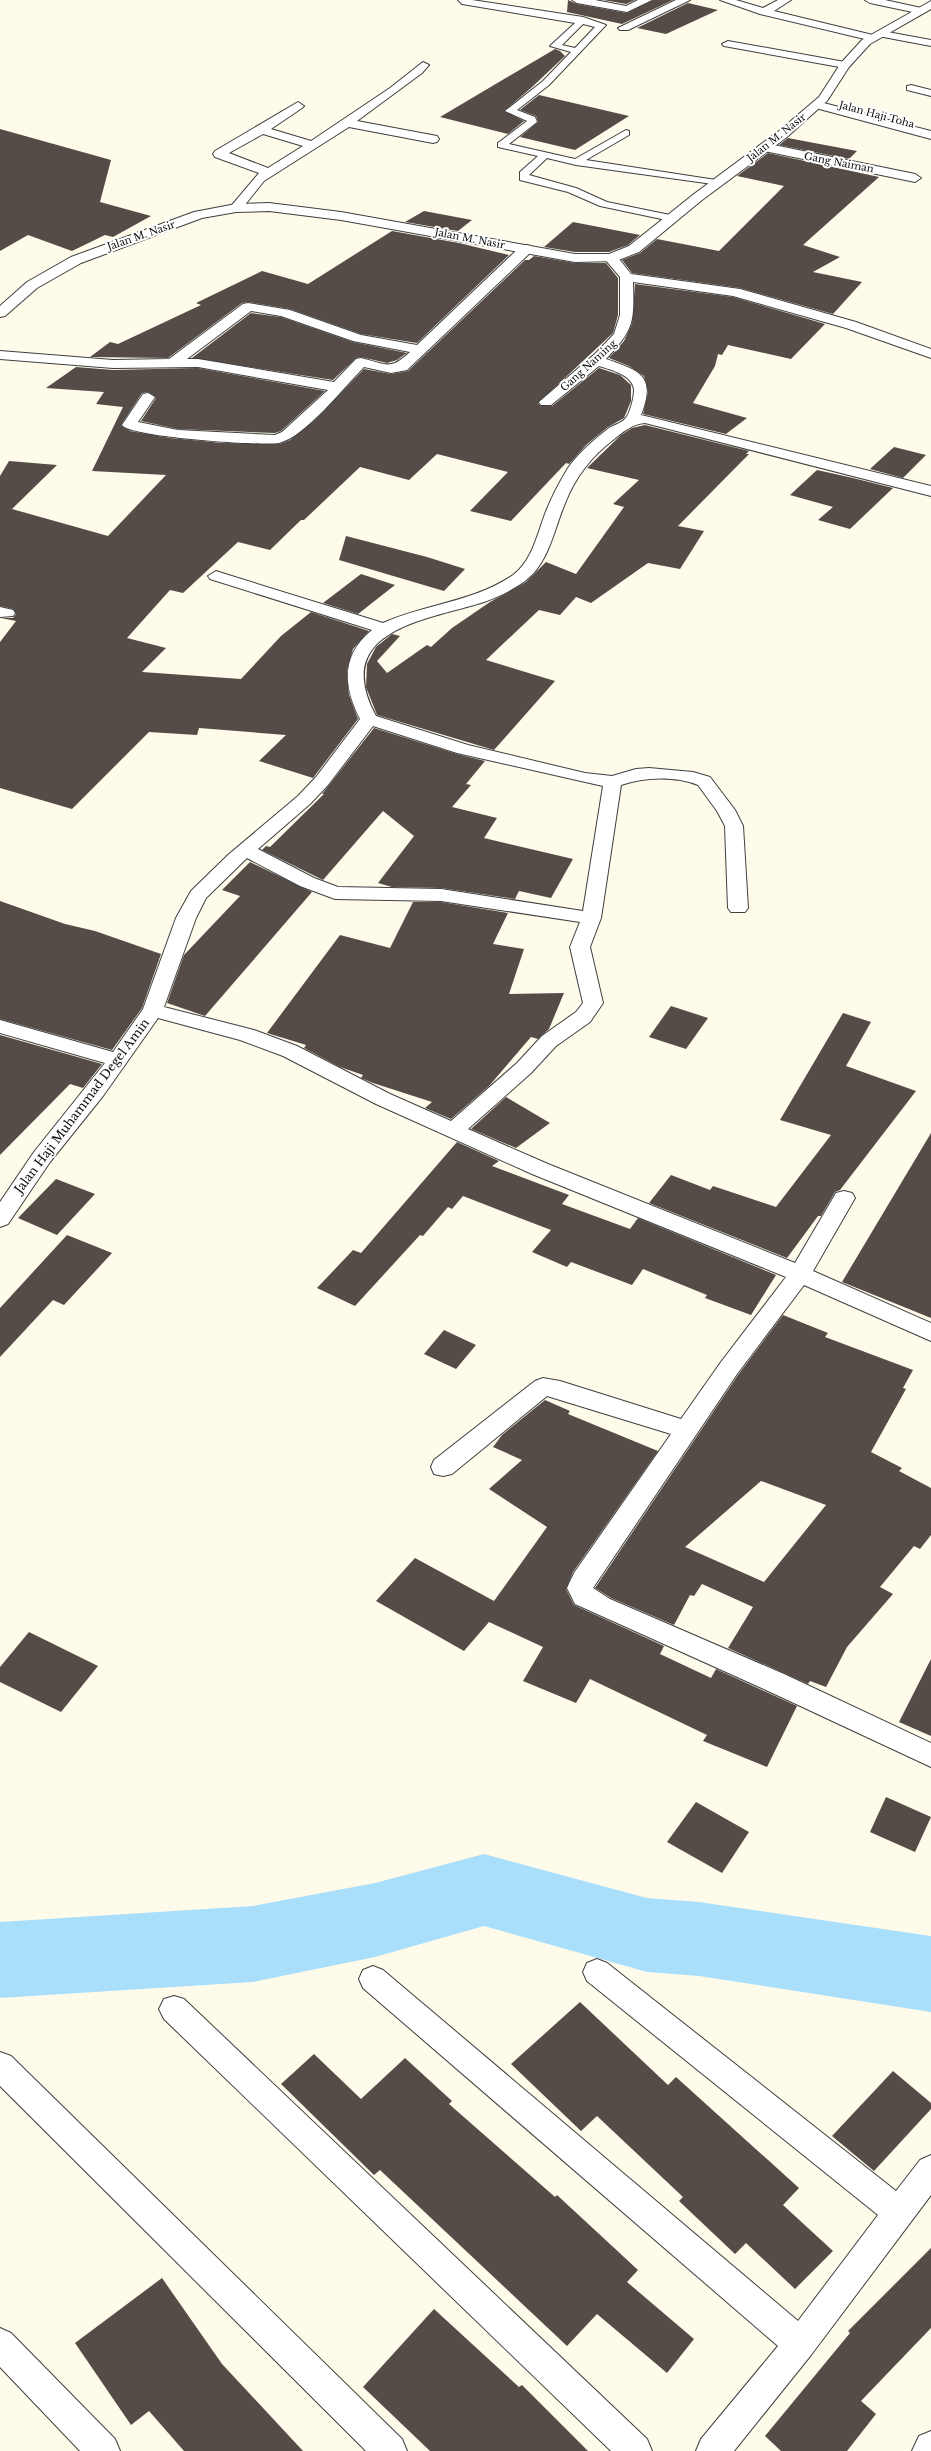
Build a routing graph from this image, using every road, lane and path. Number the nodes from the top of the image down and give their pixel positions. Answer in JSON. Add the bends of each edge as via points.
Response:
{"nodes":[{"id":1,"x":578,"y":0,"type":"edge"},
{"id":2,"x":647,"y":0,"type":"edge"},
{"id":3,"x":685,"y":0,"type":"edge"},
{"id":4,"x":725,"y":0,"type":"edge"},
{"id":5,"x":786,"y":0,"type":"edge"},
{"id":6,"x":870,"y":0,"type":"edge"},
{"id":7,"x":462,"y":1,"type":"edge"},
{"id":8,"x":926,"y":8,"type":"edge"},
{"id":9,"x":764,"y":12,"type":"junction"},
{"id":10,"x":583,"y":20,"type":"junction"},
{"id":11,"x":624,"y":28,"type":"dead end"},
{"id":12,"x":877,"y":36,"type":"junction"},
{"id":13,"x":931,"y":43,"type":"edge"},
{"id":14,"x":728,"y":44,"type":"dead end"},
{"id":15,"x":577,"y":51,"type":"junction"},
{"id":16,"x":423,"y":65,"type":"dead end"},
{"id":17,"x":845,"y":66,"type":"junction"},
{"id":18,"x":911,"y":88,"type":"dead end"},
{"id":19,"x":931,"y":92,"type":"edge"},
{"id":20,"x":820,"y":102,"type":"junction"},
{"id":21,"x":298,"y":106,"type":"dead end"},
{"id":22,"x":347,"y":123,"type":"junction"},
{"id":23,"x":931,"y":128,"type":"edge"},
{"id":24,"x":262,"y":130,"type":"junction"},
{"id":25,"x":626,"y":133,"type":"dead end"},
{"id":26,"x":931,"y":135,"type":"edge"},
{"id":27,"x":433,"y":139,"type":"dead end"},
{"id":28,"x":313,"y":145,"type":"junction"},
{"id":29,"x":764,"y":148,"type":"junction"},
{"id":30,"x":545,"y":156,"type":"junction"},
{"id":31,"x":576,"y":162,"type":"junction"},
{"id":32,"x":268,"y":172,"type":"junction"},
{"id":33,"x":915,"y":178,"type":"dead end"},
{"id":34,"x":716,"y":183,"type":"junction"},
{"id":35,"x":236,"y":208,"type":"junction"},
{"id":36,"x":671,"y":218,"type":"junction"},
{"id":37,"x":526,"y":249,"type":"junction"},
{"id":38,"x":611,"y":258,"type":"junction"},
{"id":39,"x":627,"y":277,"type":"junction"},
{"id":40,"x":0,"y":313,"type":"edge"},
{"id":41,"x":421,"y":350,"type":"junction"},
{"id":42,"x":931,"y":354,"type":"edge"},
{"id":43,"x":0,"y":355,"type":"edge"},
{"id":44,"x":596,"y":360,"type":"junction"},
{"id":45,"x":172,"y":363,"type":"junction"},
{"id":46,"x":336,"y":388,"type":"junction"},
{"id":47,"x":148,"y":397,"type":"dead end"},
{"id":48,"x":546,"y":402,"type":"dead end"},
{"id":49,"x":632,"y":420,"type":"junction"},
{"id":50,"x":931,"y":491,"type":"edge"},
{"id":51,"x":216,"y":576,"type":"dead end"},
{"id":52,"x":383,"y":628,"type":"junction"},
{"id":53,"x":369,"y":719,"type":"junction"},
{"id":54,"x":613,"y":782,"type":"junction"},
{"id":55,"x":246,"y":850,"type":"junction"},
{"id":56,"x":738,"y":908,"type":"dead end"},
{"id":57,"x":591,"y":918,"type":"junction"},
{"id":58,"x":154,"y":1010,"type":"junction"},
{"id":59,"x":0,"y":1026,"type":"edge"},
{"id":60,"x":118,"y":1060,"type":"junction"},
{"id":61,"x":454,"y":1130,"type":"junction"},
{"id":62,"x":7,"y":1195,"type":"edge"},
{"id":63,"x":844,"y":1198,"type":"dead end"},
{"id":64,"x":0,"y":1219,"type":"edge"},
{"id":65,"x":800,"y":1274,"type":"junction"},
{"id":66,"x":931,"y":1333,"type":"edge"},
{"id":67,"x":687,"y":1430,"type":"junction"},
{"id":68,"x":443,"y":1467,"type":"dead end"},
{"id":69,"x":931,"y":1756,"type":"edge"},
{"id":70,"x":597,"y":1972,"type":"dead end"},
{"id":71,"x":373,"y":1979,"type":"dead end"},
{"id":72,"x":174,"y":2009,"type":"dead end"},
{"id":73,"x":0,"y":2066,"type":"edge"},
{"id":74,"x":931,"y":2170,"type":"edge"},
{"id":75,"x":899,"y":2213,"type":"junction"},
{"id":76,"x":0,"y":2344,"type":"edge"},
{"id":77,"x":800,"y":2344,"type":"junction"},
{"id":78,"x":931,"y":2448,"type":"edge"},
{"id":79,"x":103,"y":2451,"type":"edge"},
{"id":80,"x":390,"y":2451,"type":"edge"},
{"id":81,"x":635,"y":2451,"type":"edge"},
{"id":82,"x":713,"y":2451,"type":"edge"},
{"id":83,"x":929,"y":2451,"type":"edge"}],
"edges":[{"from":1,"to":2,"type":"street","via":[[630,9]]},
{"from":3,"to":11,"type":"street"},
{"from":4,"to":9,"type":"street"},
{"from":5,"to":9,"type":"street"},
{"from":6,"to":8,"type":"street"},
{"from":7,"to":10,"type":"lane"},
{"from":8,"to":12,"type":"street","name":"Jalan M. Nasir"},
{"from":9,"to":12,"type":"street"},
{"from":10,"to":15,"type":"lane","via":[[602,25]]},
{"from":10,"to":15,"type":"lane","via":[[554,46]]},
{"from":12,"to":13,"type":"street"},
{"from":12,"to":17,"type":"street","name":"Jalan M. Nasir","via":[[866,42]]},
{"from":14,"to":17,"type":"street"},
{"from":15,"to":30,"type":"lane","via":[[546,83],[510,111],[532,121],[502,146]]},
{"from":16,"to":22,"type":"street","via":[[394,90]]},
{"from":17,"to":20,"type":"street","name":"Jalan M. Nasir"},
{"from":18,"to":19,"type":"street"},
{"from":20,"to":23,"type":"street","name":"Jalan Haji Toha"},
{"from":20,"to":26,"type":"street"},
{"from":20,"to":29,"type":"street","name":"Jalan M. Nasir"},
{"from":21,"to":24,"type":"street"},
{"from":22,"to":27,"type":"street"},
{"from":22,"to":28,"type":"street"},
{"from":24,"to":28,"type":"street"},
{"from":24,"to":32,"type":"street","via":[[219,154]]},
{"from":25,"to":31,"type":"lane"},
{"from":28,"to":32,"type":"street"},
{"from":29,"to":33,"type":"street","name":"Gang Naiman"},
{"from":29,"to":34,"type":"street","name":"Jalan M. Nasir"},
{"from":30,"to":31,"type":"lane"},
{"from":30,"to":36,"type":"lane","via":[[524,174],[524,178],[572,190],[604,204]]},
{"from":31,"to":34,"type":"lane"},
{"from":32,"to":35,"type":"street","via":[[250,188]]},
{"from":34,"to":36,"type":"street","name":"Jalan M. Nasir"},
{"from":35,"to":37,"type":"street","name":"Jalan M. Nasir","via":[[269,207],[341,216]]},
{"from":35,"to":40,"type":"street","name":"Jalan M. Nasir","via":[[199,215],[76,260],[32,285]]},
{"from":36,"to":38,"type":"street","name":"Jalan M. Nasir","via":[[634,249]]},
{"from":37,"to":38,"type":"street","name":"Jalan M. Nasir","via":[[575,258]]},
{"from":37,"to":41,"type":"street"},
{"from":38,"to":39,"type":"street"},
{"from":39,"to":42,"type":"street","via":[[734,292],[851,325]]},
{"from":39,"to":44,"type":"street","name":"Gang Naming","via":[[625,325],[618,338]]},
{"from":41,"to":45,"type":"street","via":[[350,336],[278,312],[248,307]]},
{"from":41,"to":46,"type":"street","via":[[402,367],[391,368],[361,362]]},
{"from":43,"to":45,"type":"street","via":[[100,364]]},
{"from":44,"to":48,"type":"street","name":"Gang Naming"},
{"from":44,"to":49,"type":"street","via":[[632,375],[639,381],[641,392]]},
{"from":45,"to":46,"type":"street","via":[[198,362]]},
{"from":46,"to":47,"type":"street","via":[[335,393],[287,435],[275,440],[178,434],[129,425]]},
{"from":49,"to":50,"type":"street","via":[[655,421]]},
{"from":49,"to":52,"type":"street","via":[[602,440],[574,469],[553,514],[542,548],[519,577],[493,594]]},
{"from":51,"to":52,"type":"street"},
{"from":52,"to":53,"type":"street","via":[[367,642],[357,664],[357,698]]},
{"from":53,"to":54,"type":"street","via":[[512,762]]},
{"from":53,"to":55,"type":"street","name":"Jalan Haji Muhammad Degel Amin","via":[[322,781]]},
{"from":54,"to":56,"type":"street","via":[[636,774],[649,773],[696,778],[710,785],[734,826]]},
{"from":54,"to":57,"type":"street"},
{"from":55,"to":57,"type":"street","via":[[307,882],[335,892],[442,895]]},
{"from":55,"to":58,"type":"street","name":"Jalan Haji Muhammad Degel Amin","via":[[209,883],[192,904]]},
{"from":57,"to":61,"type":"street","via":[[580,947],[593,1000],[588,1012],[549,1041],[524,1068]]},
{"from":58,"to":60,"type":"street","name":"Jalan Haji Muhammad Degel Amin"},
{"from":58,"to":61,"type":"street","via":[[247,1035],[290,1051],[383,1099]]},
{"from":59,"to":60,"type":"street"},
{"from":60,"to":62,"type":"street","name":"Jalan Haji Muhammad Degel Amin"},
{"from":61,"to":65,"type":"street","via":[[633,1207]]},
{"from":62,"to":64,"type":"street","name":"Jalan Haji Muhammad Degel Amin"},
{"from":63,"to":65,"type":"street"},
{"from":65,"to":66,"type":"street"},
{"from":65,"to":67,"type":"street","via":[[760,1325]]},
{"from":67,"to":68,"type":"street","via":[[543,1387]]},
{"from":67,"to":69,"type":"street","via":[[583,1580],[580,1588],[582,1594],[601,1606],[775,1682]]},
{"from":70,"to":75,"type":"street"},
{"from":71,"to":77,"type":"street"},
{"from":72,"to":81,"type":"street"},
{"from":73,"to":80,"type":"street"},
{"from":74,"to":75,"type":"street"},
{"from":75,"to":77,"type":"street"},
{"from":76,"to":79,"type":"street"},
{"from":77,"to":82,"type":"street"},
{"from":78,"to":83,"type":"street"}]}
